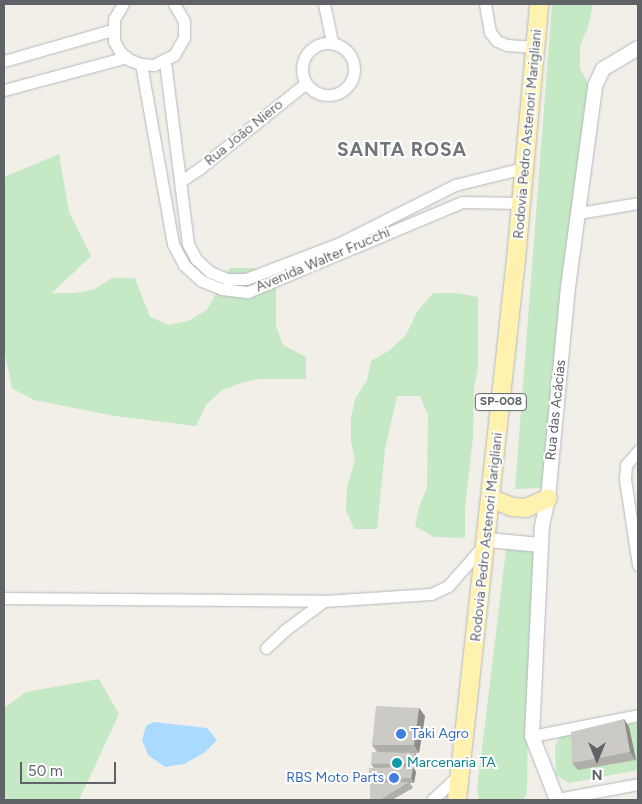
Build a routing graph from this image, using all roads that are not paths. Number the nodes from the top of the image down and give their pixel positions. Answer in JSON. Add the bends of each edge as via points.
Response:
{"nodes":[{"id":1,"x":123,"y":4,"type":"edge"},
{"id":2,"x":174,"y":4,"type":"edge"},
{"id":3,"x":324,"y":4,"type":"edge"},
{"id":4,"x":485,"y":4,"type":"edge"},
{"id":5,"x":539,"y":4,"type":"edge"},
{"id":6,"x":112,"y":30,"type":"junction"},
{"id":7,"x":332,"y":43,"type":"junction"},
{"id":8,"x":535,"y":47,"type":"junction"},
{"id":9,"x":638,"y":48,"type":"edge"},
{"id":10,"x":127,"y":57,"type":"junction"},
{"id":11,"x":4,"y":61,"type":"edge"},
{"id":12,"x":165,"y":62,"type":"junction"},
{"id":13,"x":141,"y":64,"type":"junction"},
{"id":14,"x":306,"y":84,"type":"junction"},
{"id":15,"x":4,"y":90,"type":"edge"},
{"id":16,"x":523,"y":168,"type":"junction"},
{"id":17,"x":181,"y":181,"type":"junction"},
{"id":18,"x":455,"y":185,"type":"junction"},
{"id":19,"x":462,"y":202,"type":"junction"},
{"id":20,"x":521,"y":203,"type":"junction"},
{"id":21,"x":638,"y":203,"type":"edge"},
{"id":22,"x":578,"y":214,"type":"junction"},
{"id":23,"x":638,"y":451,"type":"edge"},
{"id":24,"x":490,"y":498,"type":"junction"},
{"id":25,"x":548,"y":498,"type":"junction"},
{"id":26,"x":487,"y":540,"type":"junction"},
{"id":27,"x":541,"y":546,"type":"junction"},
{"id":28,"x":638,"y":566,"type":"edge"},
{"id":29,"x":4,"y":598,"type":"edge"},
{"id":30,"x":324,"y":601,"type":"junction"},
{"id":31,"x":266,"y":648,"type":"dead end"},
{"id":32,"x":638,"y":715,"type":"edge"},
{"id":33,"x":532,"y":736,"type":"junction"},
{"id":34,"x":461,"y":773,"type":"junction"},
{"id":35,"x":638,"y":784,"type":"edge"},
{"id":36,"x":557,"y":799,"type":"edge"},
{"id":37,"x":432,"y":800,"type":"edge"},
{"id":38,"x":457,"y":800,"type":"edge"}],
"edges":[{"from":1,"to":6,"type":"street"},
{"from":2,"to":12,"type":"street","via":[[184,21],[184,38],[174,55]]},
{"from":3,"to":7,"type":"street"},
{"from":4,"to":8,"type":"street","via":[[490,32],[497,41]]},
{"from":5,"to":8,"type":"main road","name":"Rodovia Pedro Astenori Marigliani","number":"SP-008"},
{"from":6,"to":10,"type":"street","via":[[114,41]]},
{"from":6,"to":11,"type":"street"},
{"from":7,"to":14,"type":"street","via":[[323,43],[304,57],[301,71]]},
{"from":7,"to":14,"type":"street","via":[[347,51],[352,58],[354,76],[350,84],[328,96],[319,94]]},
{"from":8,"to":16,"type":"main road","name":"Rodovia Pedro Astenori Marigliani","number":"SP-008"},
{"from":9,"to":22,"type":"street","name":"Rua das Acácias","via":[[603,69],[595,86]]},
{"from":10,"to":13,"type":"street"},
{"from":10,"to":15,"type":"street"},
{"from":12,"to":13,"type":"street"},
{"from":12,"to":17,"type":"street","name":"Avenida Walter Frucchi"},
{"from":13,"to":19,"type":"street","name":"Avenida Walter Frucchi","via":[[173,244],[184,265],[202,281],[248,292]]},
{"from":14,"to":17,"type":"street","name":"Rua João Niero"},
{"from":16,"to":18,"type":"street","name":"Avenida Walter Frucchi"},
{"from":16,"to":20,"type":"main road","name":"Rodovia Pedro Astenori Marigliani","number":"SP-008"},
{"from":17,"to":18,"type":"street","name":"Avenida Walter Frucchi","via":[[188,244],[196,259],[210,272],[227,279],[246,279],[340,243]]},
{"from":18,"to":19,"type":"street"},
{"from":19,"to":20,"type":"street"},
{"from":20,"to":24,"type":"main road","name":"Rodovia Pedro Astenori Marigliani","number":"SP-008"},
{"from":21,"to":22,"type":"street"},
{"from":22,"to":25,"type":"street","name":"Rua das Acácias"},
{"from":23,"to":28,"type":"street","via":[[626,465],[625,479]]},
{"from":24,"to":25,"type":"main road","via":[[512,507],[526,508]]},
{"from":24,"to":26,"type":"main road","name":"Rodovia Pedro Astenori Marigliani","number":"SP-008"},
{"from":25,"to":27,"type":"street","name":"Rua das Acácias"},
{"from":26,"to":27,"type":"street"},
{"from":26,"to":30,"type":"street","via":[[448,586],[431,594]]},
{"from":26,"to":34,"type":"main road","name":"Rodovia Pedro Astenori Marigliani","number":"SP-008"},
{"from":27,"to":33,"type":"street","name":"Rua das Acácias"},
{"from":29,"to":30,"type":"street"},
{"from":30,"to":31,"type":"street"},
{"from":32,"to":33,"type":"street"},
{"from":33,"to":36,"type":"street"},
{"from":34,"to":37,"type":"street"},
{"from":34,"to":38,"type":"main road","name":"Rodovia Pedro Astenori Marigliani","number":"SP-008"},
{"from":35,"to":36,"type":"street"}]}
